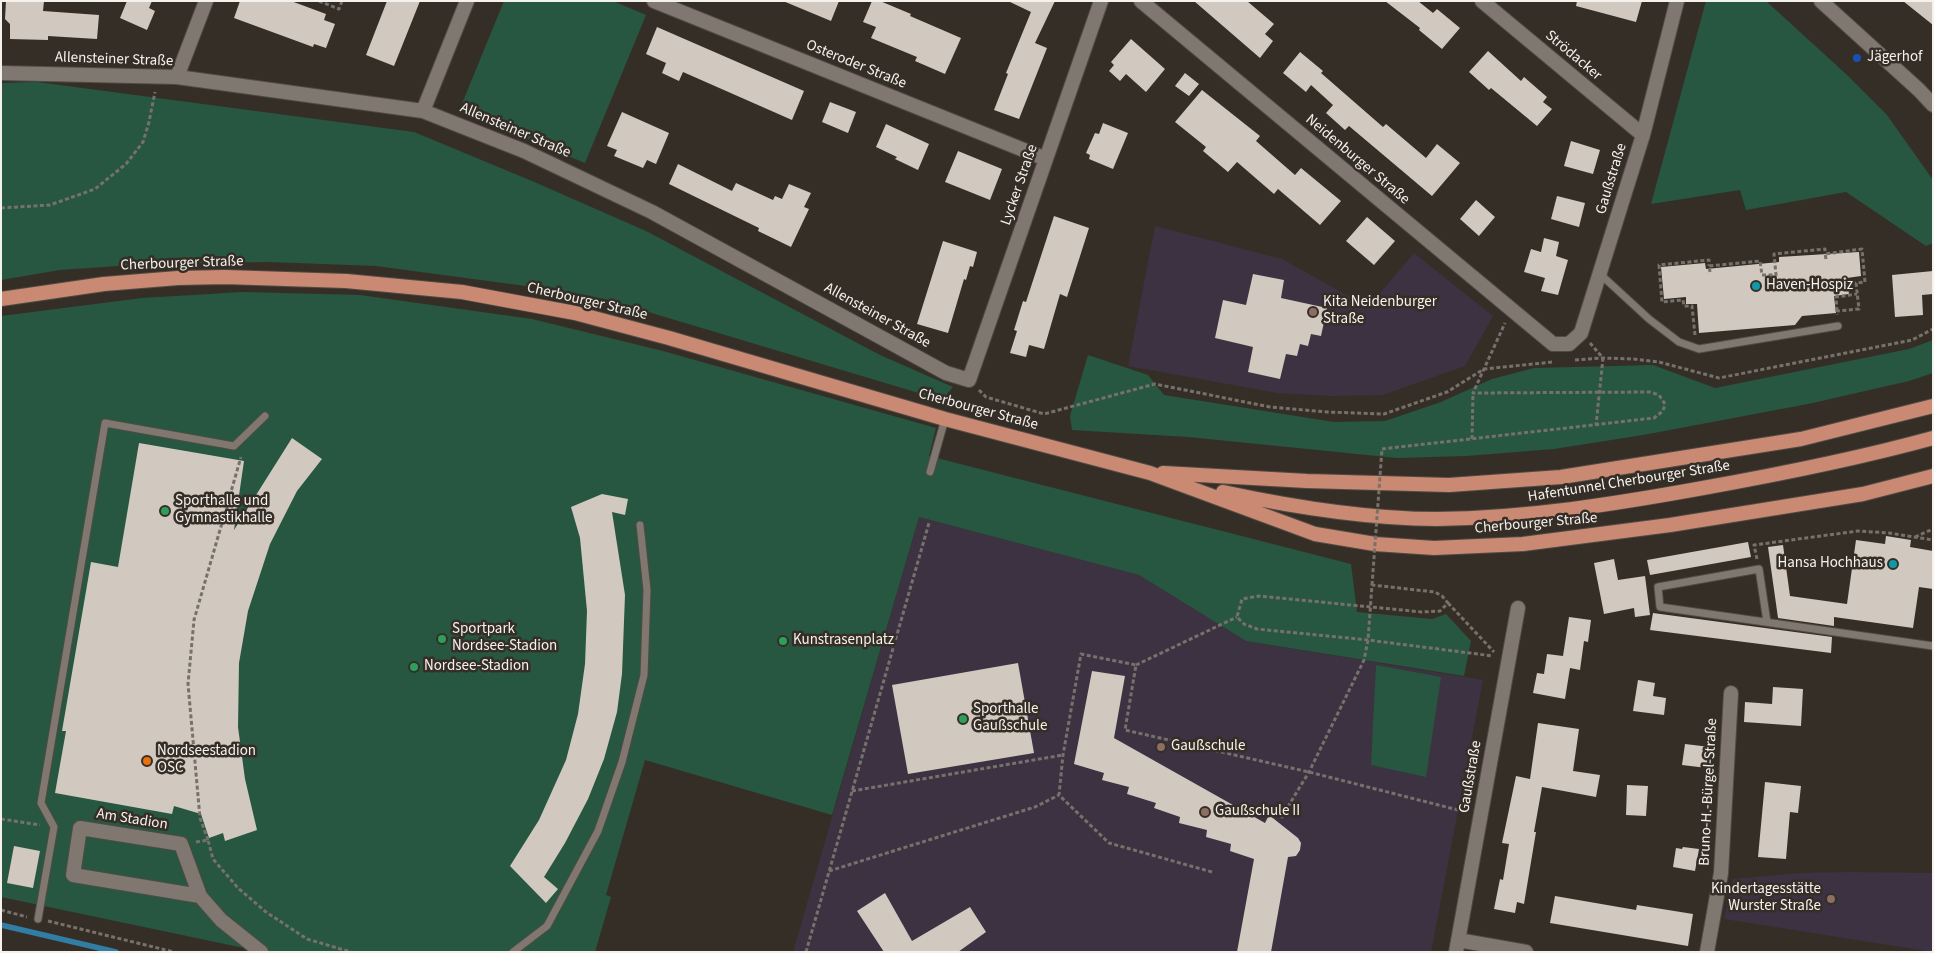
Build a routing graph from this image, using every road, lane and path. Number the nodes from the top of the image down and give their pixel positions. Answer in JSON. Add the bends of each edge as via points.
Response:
{"nodes":[{"id":1,"x":206,"y":1,"type":"edge"},
{"id":2,"x":319,"y":1,"type":"edge"},
{"id":3,"x":342,"y":1,"type":"edge"},
{"id":4,"x":467,"y":1,"type":"edge"},
{"id":5,"x":654,"y":1,"type":"edge"},
{"id":6,"x":1101,"y":1,"type":"edge"},
{"id":7,"x":1141,"y":1,"type":"edge"},
{"id":8,"x":1482,"y":1,"type":"edge"},
{"id":9,"x":1678,"y":1,"type":"edge"},
{"id":10,"x":1821,"y":1,"type":"edge"},
{"id":11,"x":1,"y":73,"type":"edge"},
{"id":12,"x":158,"y":76,"type":"junction"},
{"id":13,"x":177,"y":77,"type":"junction"},
{"id":14,"x":1933,"y":105,"type":"edge"},
{"id":15,"x":423,"y":111,"type":"junction"},
{"id":16,"x":1643,"y":135,"type":"junction"},
{"id":17,"x":1046,"y":159,"type":"junction"},
{"id":18,"x":1,"y":208,"type":"edge"},
{"id":19,"x":1825,"y":254,"type":"junction"},
{"id":20,"x":1826,"y":259,"type":"dead end"},
{"id":21,"x":1709,"y":266,"type":"junction"},
{"id":22,"x":1710,"y":272,"type":"dead end"},
{"id":23,"x":1600,"y":274,"type":"junction"},
{"id":24,"x":1858,"y":294,"type":"junction"},
{"id":25,"x":1,"y":299,"type":"edge"},
{"id":26,"x":1511,"y":309,"type":"junction"},
{"id":27,"x":1837,"y":311,"type":"junction"},
{"id":28,"x":1838,"y":326,"type":"joint"},
{"id":29,"x":1933,"y":329,"type":"edge"},
{"id":30,"x":1553,"y":344,"type":"joint"},
{"id":31,"x":1698,"y":349,"type":"junction"},
{"id":32,"x":1603,"y":358,"type":"junction"},
{"id":33,"x":1573,"y":360,"type":"dead end"},
{"id":34,"x":1554,"y":362,"type":"dead end"},
{"id":35,"x":1484,"y":369,"type":"junction"},
{"id":36,"x":969,"y":380,"type":"junction"},
{"id":37,"x":1600,"y":392,"type":"junction"},
{"id":38,"x":1473,"y":393,"type":"junction"},
{"id":39,"x":1933,"y":406,"type":"edge"},
{"id":40,"x":265,"y":416,"type":"dead end"},
{"id":41,"x":944,"y":419,"type":"junction"},
{"id":42,"x":1596,"y":425,"type":"junction"},
{"id":43,"x":1472,"y":438,"type":"junction"},
{"id":44,"x":1933,"y":438,"type":"edge"},
{"id":45,"x":243,"y":447,"type":"dead end"},
{"id":46,"x":930,"y":472,"type":"dead end"},
{"id":47,"x":1150,"y":473,"type":"junction"},
{"id":48,"x":1933,"y":476,"type":"edge"},
{"id":49,"x":929,"y":523,"type":"dead end"},
{"id":50,"x":640,"y":524,"type":"dead end"},
{"id":51,"x":1933,"y":530,"type":"edge"},
{"id":52,"x":1914,"y":537,"type":"junction"},
{"id":53,"x":1933,"y":540,"type":"edge"},
{"id":54,"x":1758,"y":569,"type":"junction"},
{"id":55,"x":1372,"y":585,"type":"junction"},
{"id":56,"x":1448,"y":603,"type":"junction"},
{"id":57,"x":1371,"y":607,"type":"junction"},
{"id":58,"x":1518,"y":608,"type":"dead end"},
{"id":59,"x":1237,"y":617,"type":"junction"},
{"id":60,"x":1767,"y":622,"type":"junction"},
{"id":61,"x":1368,"y":640,"type":"junction"},
{"id":62,"x":1933,"y":646,"type":"edge"},
{"id":63,"x":1136,"y":665,"type":"junction"},
{"id":64,"x":1731,"y":693,"type":"dead end"},
{"id":65,"x":1063,"y":755,"type":"junction"},
{"id":66,"x":1310,"y":772,"type":"junction"},
{"id":67,"x":852,"y":791,"type":"junction"},
{"id":68,"x":1059,"y":795,"type":"junction"},
{"id":69,"x":1480,"y":815,"type":"junction"},
{"id":70,"x":1281,"y":818,"type":"dead end"},
{"id":71,"x":1,"y":819,"type":"edge"},
{"id":72,"x":54,"y":827,"type":"junction"},
{"id":73,"x":208,"y":840,"type":"junction"},
{"id":74,"x":181,"y":844,"type":"junction"},
{"id":75,"x":828,"y":871,"type":"junction"},
{"id":76,"x":1212,"y":872,"type":"dead end"},
{"id":77,"x":200,"y":896,"type":"junction"},
{"id":78,"x":1,"y":910,"type":"edge"},
{"id":79,"x":38,"y":919,"type":"junction"},
{"id":80,"x":1457,"y":946,"type":"edge"},
{"id":81,"x":174,"y":952,"type":"edge"},
{"id":82,"x":261,"y":952,"type":"edge"},
{"id":83,"x":351,"y":952,"type":"edge"},
{"id":84,"x":513,"y":952,"type":"edge"},
{"id":85,"x":806,"y":952,"type":"edge"},
{"id":86,"x":1526,"y":952,"type":"edge"},
{"id":87,"x":1707,"y":952,"type":"edge"}],
"edges":[{"from":1,"to":13,"type":"street"},
{"from":2,"to":3,"type":"path","via":[[339,9]]},
{"from":4,"to":15,"type":"street"},
{"from":5,"to":17,"type":"street","name":"Osteroder Straße"},
{"from":6,"to":17,"type":"street","name":"Lycker Straße"},
{"from":7,"to":26,"type":"street","name":"Neidenburger Straße"},
{"from":8,"to":16,"type":"street","name":"Strödacker"},
{"from":9,"to":16,"type":"street","name":"Gaußstraße"},
{"from":10,"to":14,"type":"street"},
{"from":11,"to":12,"type":"street","name":"Allensteiner Straße"},
{"from":12,"to":13,"type":"street","name":"Allensteiner Straße"},
{"from":12,"to":18,"type":"path","via":[[143,142],[126,164],[95,189],[50,206]]},
{"from":13,"to":15,"type":"street","name":"Allensteiner Straße"},
{"from":15,"to":36,"type":"street","name":"Allensteiner Straße","via":[[524,151],[652,212],[946,373]]},
{"from":16,"to":23,"type":"street","name":"Gaußstraße"},
{"from":17,"to":36,"type":"street","name":"Lycker Straße"},
{"from":19,"to":20,"type":"path"},
{"from":19,"to":21,"type":"path","via":[[1825,249],[1774,254],[1776,275],[1762,275],[1760,261]]},
{"from":19,"to":24,"type":"path","via":[[1862,250],[1865,282],[1856,282]]},
{"from":21,"to":22,"type":"path"},
{"from":21,"to":31,"type":"path","via":[[1708,260],[1658,265],[1662,302],[1683,300],[1684,306],[1692,306]]},
{"from":23,"to":30,"type":"street","name":"Gaußstraße","via":[[1581,333],[1569,344]]},
{"from":23,"to":31,"type":"lane","via":[[1679,342]]},
{"from":24,"to":27,"type":"path","via":[[1836,297]]},
{"from":24,"to":27,"type":"path","via":[[1859,310]]},
{"from":25,"to":41,"type":"main road","name":"Cherbourger Straße","via":[[104,284],[225,277],[346,281],[462,292],[575,314],[669,338]]},
{"from":26,"to":30,"type":"street","name":"Neidenburger Straße"},
{"from":26,"to":35,"type":"path"},
{"from":27,"to":28,"type":"path"},
{"from":28,"to":31,"type":"lane"},
{"from":29,"to":32,"type":"path","via":[[1912,340],[1719,378],[1659,362]]},
{"from":32,"to":33,"type":"path"},
{"from":32,"to":37,"type":"path"},
{"from":34,"to":35,"type":"path"},
{"from":35,"to":36,"type":"path","via":[[1446,392],[1384,414],[1270,407],[1155,384],[1044,414],[986,397]]},
{"from":35,"to":38,"type":"path"},
{"from":37,"to":38,"type":"path"},
{"from":37,"to":42,"type":"path"},
{"from":37,"to":42,"type":"path","via":[[1650,392],[1659,395],[1665,404],[1663,411],[1654,418]]},
{"from":38,"to":43,"type":"path"},
{"from":39,"to":47,"type":"main road","name":"Cherbourger Straße","via":[[1801,438],[1561,477],[1449,485]]},
{"from":40,"to":72,"type":"lane","via":[[234,446],[105,423],[41,803]]},
{"from":41,"to":46,"type":"lane"},
{"from":41,"to":47,"type":"main road","name":"Cherbourger Straße"},
{"from":42,"to":43,"type":"path"},
{"from":43,"to":55,"type":"path","bridge":true,"via":[[1382,449]]},
{"from":44,"to":47,"type":"main road","name":"Hafentunnel Cherbourger Straße","via":[[1797,471],[1673,494],[1562,511],[1480,518],[1394,518],[1308,509],[1211,490]]},
{"from":45,"to":73,"type":"path","via":[[194,620],[188,684],[200,818]]},
{"from":47,"to":48,"type":"main road","name":"Cherbourger Straße","via":[[1315,534],[1375,544],[1434,548],[1523,544],[1670,525],[1863,494]]},
{"from":49,"to":67,"type":"path"},
{"from":50,"to":84,"type":"lane","via":[[647,590],[644,675],[622,762],[598,832],[547,926]]},
{"from":51,"to":52,"type":"path"},
{"from":52,"to":53,"type":"path"},
{"from":52,"to":54,"type":"path","via":[[1858,530],[1754,545]]},
{"from":54,"to":60,"type":"lane"},
{"from":54,"to":60,"type":"lane","via":[[1658,587],[1660,607]]},
{"from":55,"to":56,"type":"path","via":[[1435,592]]},
{"from":55,"to":57,"type":"path"},
{"from":56,"to":57,"type":"path","via":[[1432,612]]},
{"from":56,"to":61,"type":"path","via":[[1498,656]]},
{"from":57,"to":59,"type":"path","via":[[1259,596],[1242,599]]},
{"from":57,"to":61,"type":"path"},
{"from":58,"to":69,"type":"street","name":"Gaußstraße"},
{"from":59,"to":61,"type":"path","via":[[1257,629]]},
{"from":59,"to":63,"type":"path"},
{"from":60,"to":62,"type":"lane"},
{"from":61,"to":66,"type":"path","via":[[1364,660]]},
{"from":63,"to":65,"type":"path","via":[[1081,654]]},
{"from":63,"to":66,"type":"path","via":[[1125,730]]},
{"from":64,"to":87,"type":"street","name":"Bruno-H.-Bürgel-Straße","via":[[1721,873]]},
{"from":65,"to":67,"type":"path"},
{"from":65,"to":68,"type":"path"},
{"from":66,"to":69,"type":"path"},
{"from":66,"to":70,"type":"path"},
{"from":67,"to":75,"type":"path"},
{"from":68,"to":75,"type":"path","via":[[1035,807]]},
{"from":68,"to":76,"type":"path","via":[[1109,843]]},
{"from":69,"to":80,"type":"street","name":"Gaußstraße"},
{"from":71,"to":72,"type":"path"},
{"from":72,"to":79,"type":"lane"},
{"from":73,"to":74,"type":"path"},
{"from":73,"to":83,"type":"path","via":[[214,859],[238,888],[266,912],[307,939]]},
{"from":74,"to":77,"type":"street","name":"Am Stadion"},
{"from":74,"to":77,"type":"street","name":"Am Stadion","via":[[80,828],[73,875]]},
{"from":75,"to":85,"type":"path"},
{"from":77,"to":82,"type":"street","name":"Am Stadion","via":[[221,920]]},
{"from":78,"to":79,"type":"path"},
{"from":79,"to":81,"type":"path"},
{"from":80,"to":86,"type":"street"}]}
